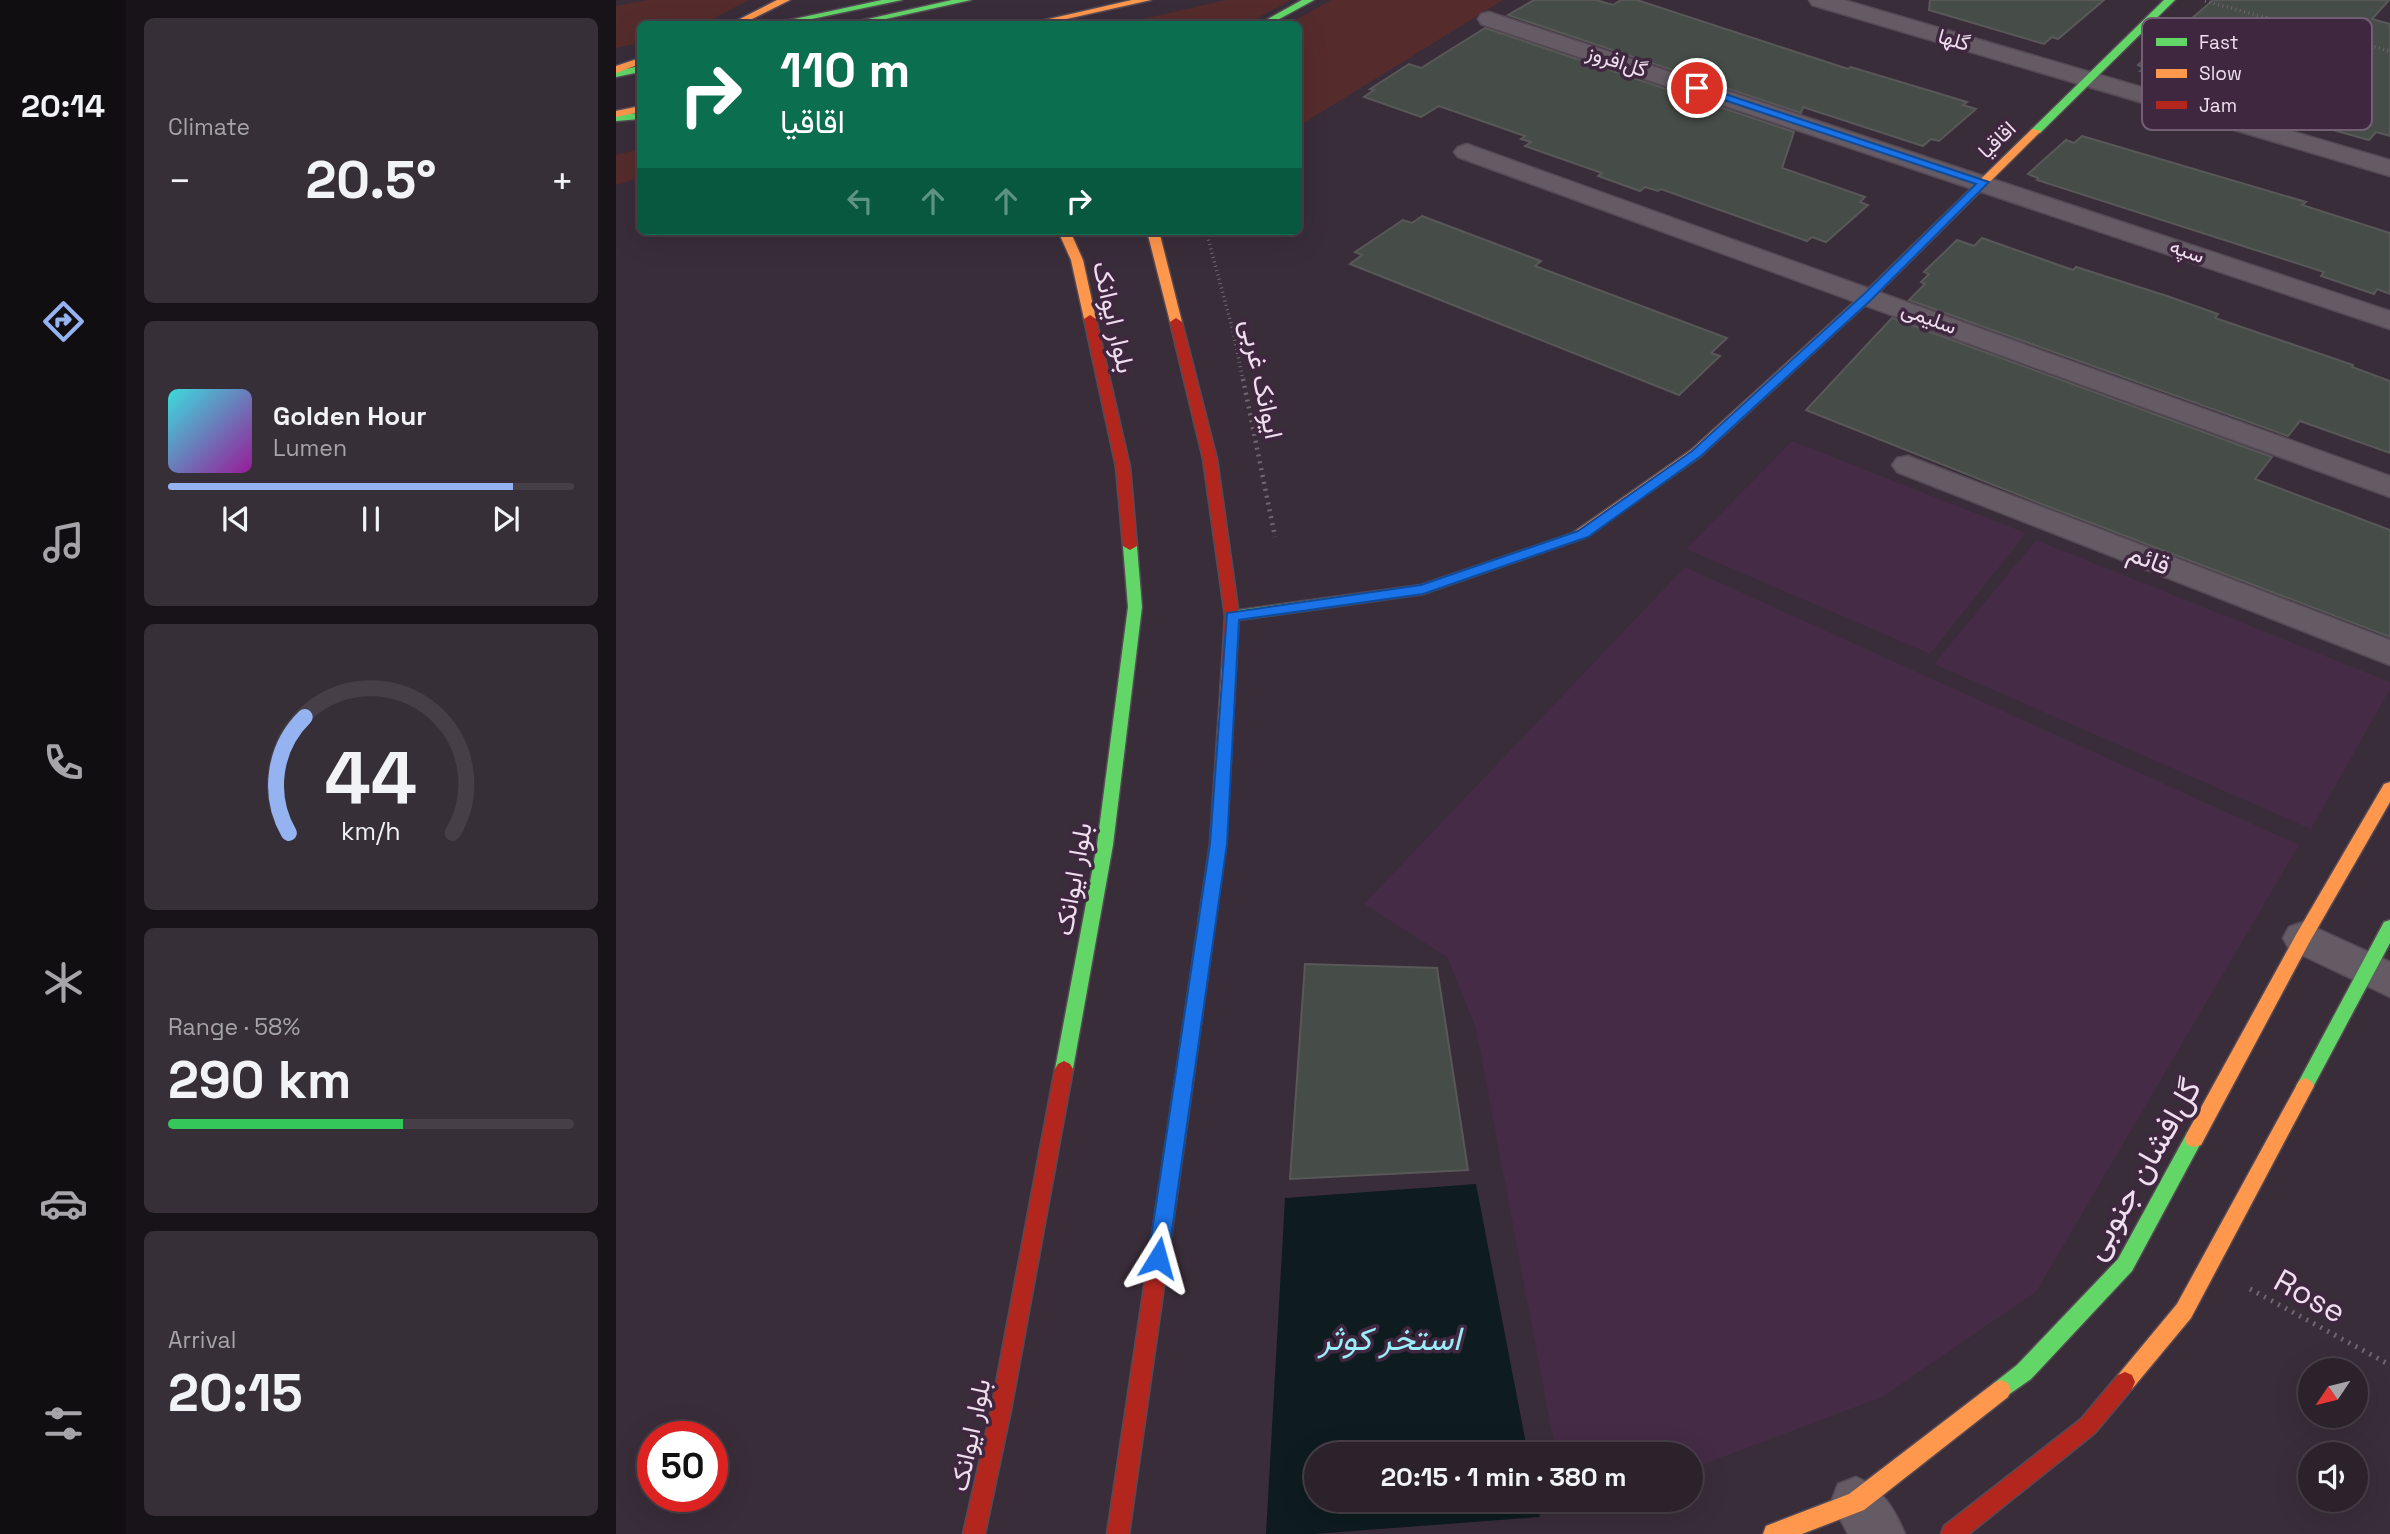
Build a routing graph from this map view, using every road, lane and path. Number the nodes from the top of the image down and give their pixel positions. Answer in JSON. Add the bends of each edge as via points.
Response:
{"nodes":[{"id":1,"x":785,"y":0,"type":"edge"},
{"id":2,"x":897,"y":0,"type":"edge"},
{"id":3,"x":966,"y":0,"type":"edge"},
{"id":4,"x":1146,"y":0,"type":"edge"},
{"id":5,"x":1309,"y":0,"type":"edge"},
{"id":6,"x":1819,"y":0,"type":"edge"},
{"id":7,"x":2170,"y":0,"type":"edge"},
{"id":8,"x":2200,"y":0,"type":"edge"},
{"id":9,"x":2152,"y":18,"type":"edge"},
{"id":10,"x":2267,"y":18,"type":"edge"},
{"id":11,"x":1489,"y":19,"type":"dead end"},
{"id":12,"x":741,"y":21,"type":"edge"},
{"id":13,"x":791,"y":21,"type":"edge"},
{"id":14,"x":865,"y":21,"type":"edge"},
{"id":15,"x":1046,"y":21,"type":"edge"},
{"id":16,"x":1270,"y":21,"type":"edge"},
{"id":17,"x":2142,"y":27,"type":"edge"},
{"id":18,"x":2372,"y":46,"type":"edge"},
{"id":19,"x":2390,"y":51,"type":"edge"},
{"id":20,"x":637,"y":62,"type":"edge"},
{"id":21,"x":637,"y":69,"type":"edge"},
{"id":22,"x":616,"y":72,"type":"edge"},
{"id":23,"x":2089,"y":79,"type":"junction"},
{"id":24,"x":2142,"y":95,"type":"edge"},
{"id":25,"x":637,"y":110,"type":"edge"},
{"id":26,"x":616,"y":116,"type":"edge"},
{"id":27,"x":637,"y":116,"type":"edge"},
{"id":28,"x":2261,"y":130,"type":"edge"},
{"id":29,"x":1467,"y":152,"type":"dead end"},
{"id":30,"x":2390,"y":168,"type":"edge"},
{"id":31,"x":1984,"y":182,"type":"junction"},
{"id":32,"x":1066,"y":235,"type":"edge"},
{"id":33,"x":1154,"y":235,"type":"edge"},
{"id":34,"x":1207,"y":235,"type":"edge"},
{"id":35,"x":1868,"y":296,"type":"junction"},
{"id":36,"x":2390,"y":320,"type":"edge"},
{"id":37,"x":1908,"y":465,"type":"dead end"},
{"id":38,"x":2390,"y":486,"type":"edge"},
{"id":39,"x":1275,"y":537,"type":"dead end"},
{"id":40,"x":1232,"y":616,"type":"junction"},
{"id":41,"x":2390,"y":653,"type":"edge"},
{"id":42,"x":2390,"y":788,"type":"edge"},
{"id":43,"x":2390,"y":927,"type":"edge"},
{"id":44,"x":2303,"y":938,"type":"junction"},
{"id":45,"x":2379,"y":976,"type":"edge"},
{"id":46,"x":2246,"y":1287,"type":"dead end"},
{"id":47,"x":2390,"y":1365,"type":"edge"},
{"id":48,"x":1868,"y":1518,"type":"edge"},
{"id":49,"x":974,"y":1534,"type":"edge"},
{"id":50,"x":1118,"y":1534,"type":"edge"},
{"id":51,"x":1774,"y":1534,"type":"edge"},
{"id":52,"x":1952,"y":1534,"type":"edge"}],
"edges":[{"from":1,"to":12,"type":"main road"},
{"from":2,"to":13,"type":"main road"},
{"from":3,"to":14,"type":"main road"},
{"from":4,"to":15,"type":"main road"},
{"from":5,"to":16,"type":"main road"},
{"from":6,"to":23,"type":"street","name":"گلها"},
{"from":7,"to":9,"type":"main road","name":"اقاقیا"},
{"from":8,"to":10,"type":"path"},
{"from":11,"to":31,"type":"street","name":"گل‌افروز"},
{"from":17,"to":23,"type":"main road","name":"اقاقیا"},
{"from":18,"to":19,"type":"path"},
{"from":20,"to":22,"type":"main road"},
{"from":21,"to":22,"type":"main road"},
{"from":23,"to":24,"type":"street","name":"گلها"},
{"from":23,"to":31,"type":"main road","name":"اقاقیا"},
{"from":25,"to":26,"type":"main road"},
{"from":26,"to":27,"type":"main road"},
{"from":28,"to":30,"type":"street","name":"گلها"},
{"from":29,"to":35,"type":"street","name":"سلیمی"},
{"from":31,"to":35,"type":"main road","name":"اقاقیا"},
{"from":31,"to":36,"type":"street","name":"سپه"},
{"from":32,"to":49,"type":"main road","name":"بلوار ایوانک","via":[[1077,260],[1122,467],[1135,607],[1105,845]]},
{"from":33,"to":40,"type":"main road","via":[[1210,459]]},
{"from":34,"to":39,"type":"path","name":"ایوانک غربی","via":[[1233,331]]},
{"from":35,"to":38,"type":"street","name":"سلیمی"},
{"from":35,"to":40,"type":"main road","name":"اقاقیا","via":[[1696,453],[1583,534],[1423,589]]},
{"from":37,"to":41,"type":"street","name":"قائم"},
{"from":40,"to":50,"type":"main road","via":[[1218,844]]},
{"from":42,"to":44,"type":"main road","name":"گل‌افشان جنوبی"},
{"from":43,"to":45,"type":"main road"},
{"from":44,"to":45,"type":"street"},
{"from":44,"to":48,"type":"main road","name":"گل‌افشان جنوبی","via":[[2125,1265],[2024,1372]]},
{"from":45,"to":52,"type":"main road","via":[[2183,1311],[2088,1426]]},
{"from":46,"to":47,"type":"path","name":"Rose"},
{"from":48,"to":51,"type":"main road","name":"گل‌افشان جنوبی"}]}
